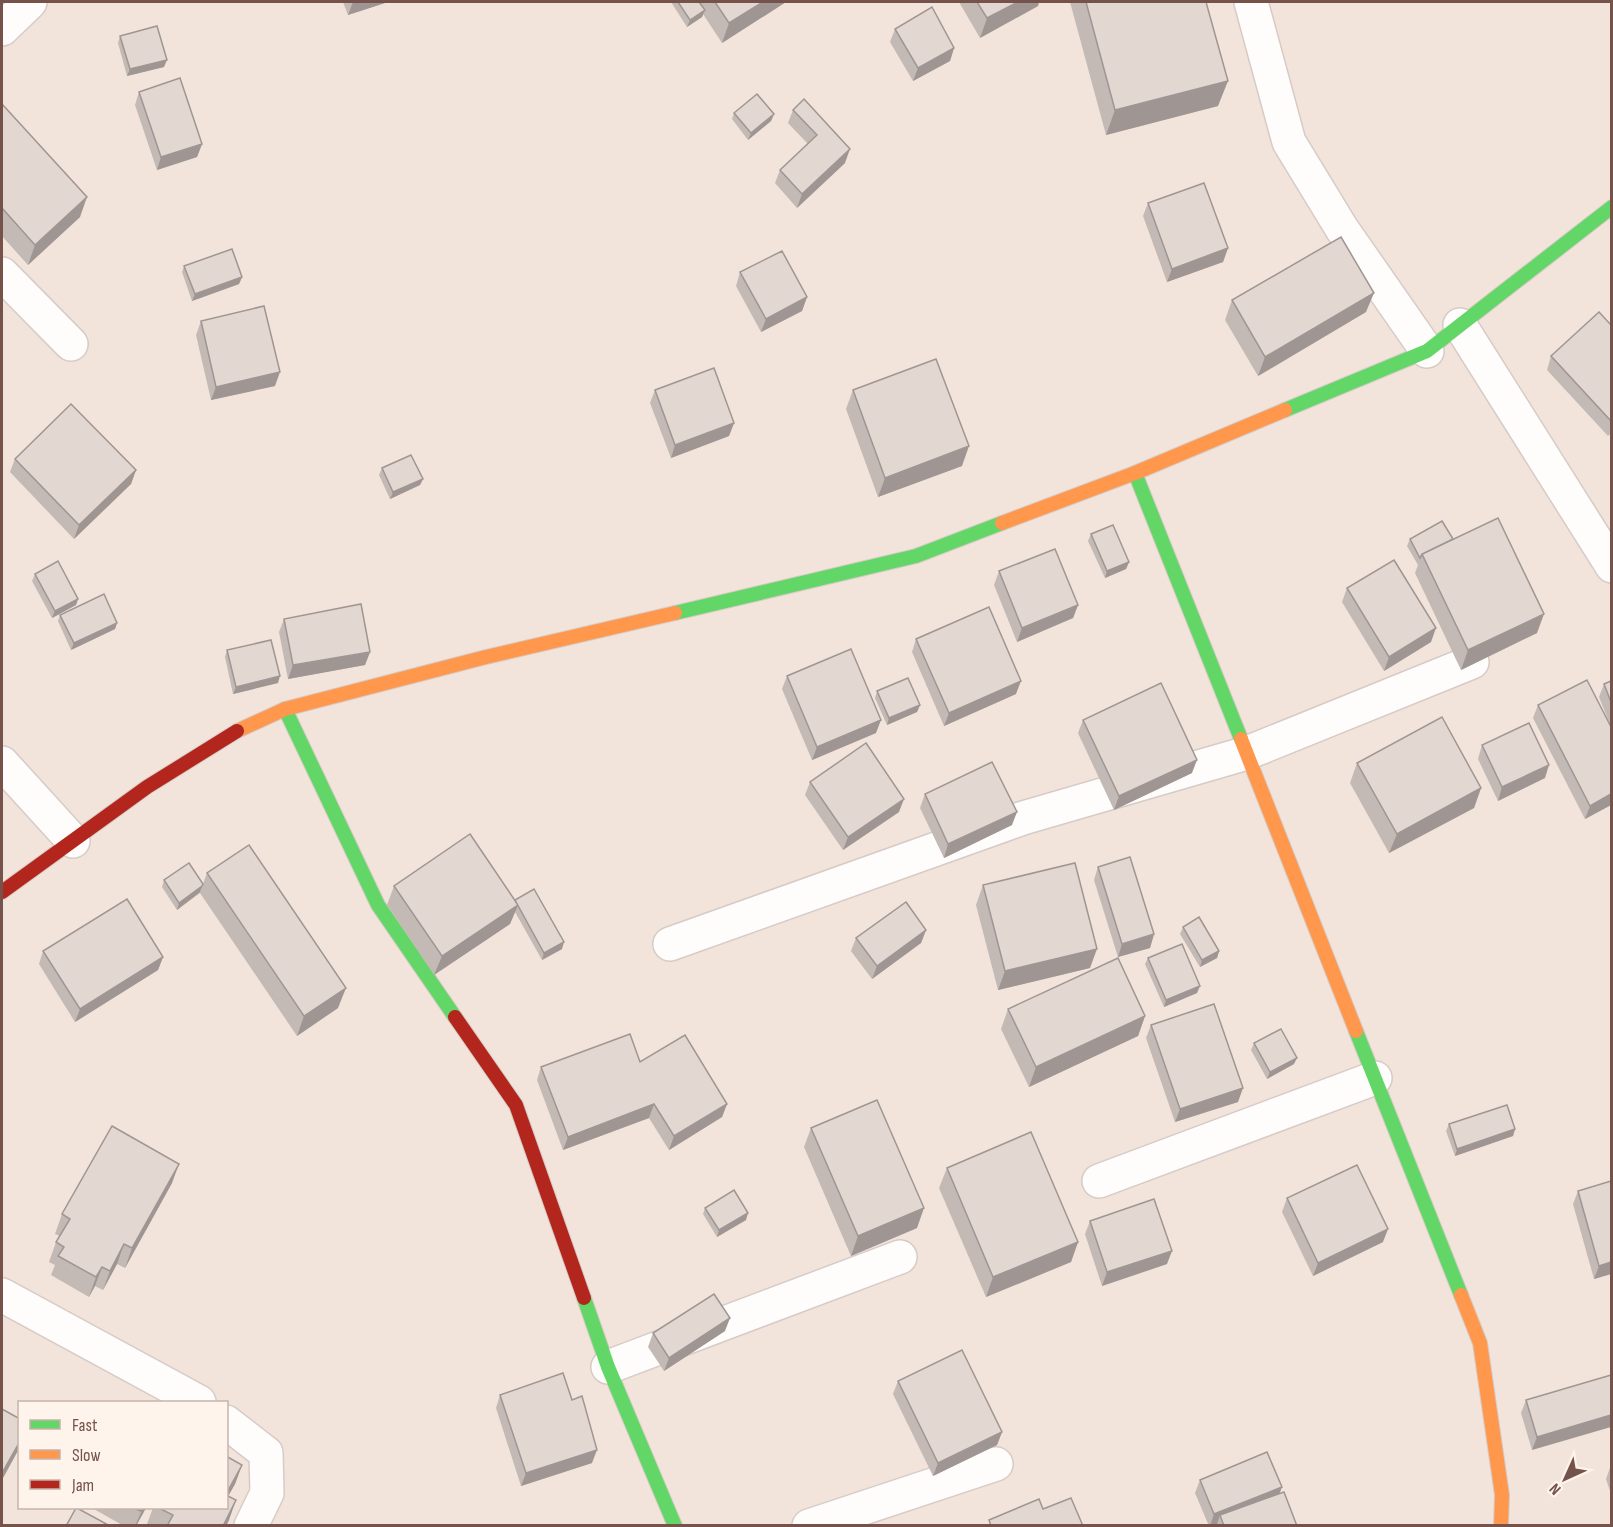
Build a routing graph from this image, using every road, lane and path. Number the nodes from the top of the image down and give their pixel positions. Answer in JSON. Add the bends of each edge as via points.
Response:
{"nodes":[{"id":1,"x":30,"y":2,"type":"edge"},
{"id":2,"x":1251,"y":2,"type":"edge"},
{"id":3,"x":2,"y":29,"type":"edge"},
{"id":4,"x":1611,"y":207,"type":"edge"},
{"id":5,"x":2,"y":274,"type":"edge"},
{"id":6,"x":1460,"y":325,"type":"junction"},
{"id":7,"x":71,"y":344,"type":"dead end"},
{"id":8,"x":1427,"y":351,"type":"junction"},
{"id":9,"x":1135,"y":473,"type":"junction"},
{"id":10,"x":1611,"y":566,"type":"edge"},
{"id":11,"x":1472,"y":662,"type":"edge"},
{"id":12,"x":285,"y":709,"type":"junction"},
{"id":13,"x":1247,"y":753,"type":"junction"},
{"id":14,"x":2,"y":763,"type":"edge"},
{"id":15,"x":73,"y":841,"type":"junction"},
{"id":16,"x":2,"y":892,"type":"edge"},
{"id":17,"x":670,"y":945,"type":"dead end"},
{"id":18,"x":1375,"y":1078,"type":"junction"},
{"id":19,"x":1099,"y":1181,"type":"dead end"},
{"id":20,"x":900,"y":1257,"type":"dead end"},
{"id":21,"x":2,"y":1295,"type":"edge"},
{"id":22,"x":608,"y":1367,"type":"junction"},
{"id":23,"x":197,"y":1401,"type":"edge"},
{"id":24,"x":228,"y":1424,"type":"edge"},
{"id":25,"x":996,"y":1464,"type":"dead end"},
{"id":26,"x":251,"y":1526,"type":"edge"},
{"id":27,"x":675,"y":1526,"type":"edge"},
{"id":28,"x":809,"y":1526,"type":"edge"},
{"id":29,"x":1501,"y":1526,"type":"edge"}],
"edges":[{"from":1,"to":3,"type":"street"},
{"from":2,"to":8,"type":"street","via":[[1289,142],[1342,229]]},
{"from":4,"to":6,"type":"street"},
{"from":5,"to":7,"type":"street"},
{"from":6,"to":8,"type":"street"},
{"from":6,"to":10,"type":"street"},
{"from":8,"to":9,"type":"street"},
{"from":9,"to":12,"type":"street","via":[[916,556],[424,672]]},
{"from":9,"to":13,"type":"street"},
{"from":11,"to":13,"type":"street"},
{"from":12,"to":15,"type":"street","via":[[222,738]]},
{"from":12,"to":22,"type":"street","via":[[378,904],[516,1105]]},
{"from":13,"to":17,"type":"street","via":[[1023,818]]},
{"from":13,"to":18,"type":"street"},
{"from":14,"to":15,"type":"street"},
{"from":15,"to":16,"type":"street"},
{"from":18,"to":19,"type":"street"},
{"from":18,"to":29,"type":"street","via":[[1480,1343],[1503,1495]]},
{"from":20,"to":22,"type":"street"},
{"from":21,"to":23,"type":"street"},
{"from":22,"to":27,"type":"street"},
{"from":24,"to":26,"type":"street","via":[[266,1452],[267,1493]]},
{"from":25,"to":28,"type":"street"}]}
